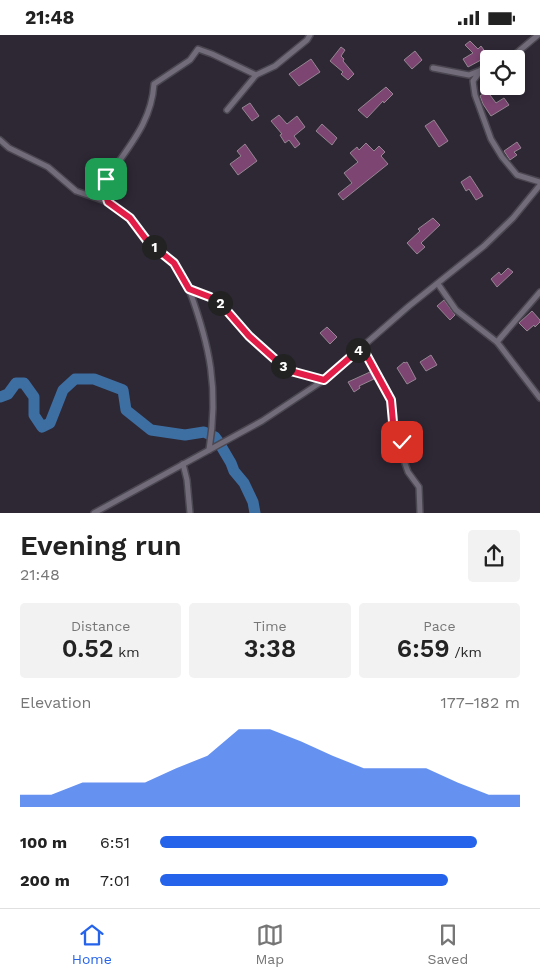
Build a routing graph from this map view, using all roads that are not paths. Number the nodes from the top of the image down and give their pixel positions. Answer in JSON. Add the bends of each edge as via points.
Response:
{"nodes":[{"id":1,"x":310,"y":35,"type":"edge"},
{"id":2,"x":538,"y":35,"type":"edge"},
{"id":3,"x":520,"y":50,"type":"edge"},
{"id":4,"x":433,"y":69,"type":"dead end"},
{"id":5,"x":480,"y":70,"type":"edge"},
{"id":6,"x":480,"y":71,"type":"edge"},
{"id":7,"x":256,"y":75,"type":"junction"},
{"id":8,"x":227,"y":110,"type":"dead end"},
{"id":9,"x":0,"y":141,"type":"edge"},
{"id":10,"x":540,"y":184,"type":"edge"},
{"id":11,"x":108,"y":202,"type":"junction"},
{"id":12,"x":438,"y":284,"type":"junction"},
{"id":13,"x":189,"y":289,"type":"junction"},
{"id":14,"x":540,"y":292,"type":"edge"},
{"id":15,"x":497,"y":342,"type":"junction"},
{"id":16,"x":362,"y":347,"type":"junction"},
{"id":17,"x":324,"y":380,"type":"junction"},
{"id":18,"x":540,"y":398,"type":"edge"},
{"id":19,"x":209,"y":450,"type":"junction"},
{"id":20,"x":182,"y":464,"type":"junction"},
{"id":21,"x":94,"y":513,"type":"edge"},
{"id":22,"x":190,"y":513,"type":"edge"},
{"id":23,"x":420,"y":513,"type":"edge"}],
"edges":[{"from":1,"to":7,"type":"street","via":[[276,66]]},
{"from":2,"to":3,"type":"street"},
{"from":4,"to":5,"type":"street","via":[[469,75]]},
{"from":6,"to":10,"type":"street","via":[[473,81],[475,95],[491,139],[517,175]]},
{"from":7,"to":8,"type":"street"},
{"from":7,"to":11,"type":"street","via":[[198,49],[190,60],[154,84],[141,130],[106,179],[104,189]]},
{"from":9,"to":11,"type":"street","via":[[48,167],[76,191]]},
{"from":10,"to":12,"type":"street","via":[[513,218]]},
{"from":11,"to":13,"type":"street","via":[[130,218],[148,242],[174,263]]},
{"from":12,"to":15,"type":"street","via":[[456,310]]},
{"from":12,"to":16,"type":"street"},
{"from":13,"to":17,"type":"street","via":[[222,305],[249,336],[287,370]]},
{"from":13,"to":19,"type":"street","via":[[202,325],[213,381]]},
{"from":14,"to":15,"type":"street"},
{"from":15,"to":18,"type":"street"},
{"from":16,"to":17,"type":"street"},
{"from":16,"to":23,"type":"street","via":[[391,400],[393,422],[402,442],[400,449],[408,472],[419,487]]},
{"from":17,"to":19,"type":"street","via":[[262,421]]},
{"from":19,"to":20,"type":"street"},
{"from":20,"to":21,"type":"street"},
{"from":20,"to":22,"type":"street","via":[[187,479]]}]}
